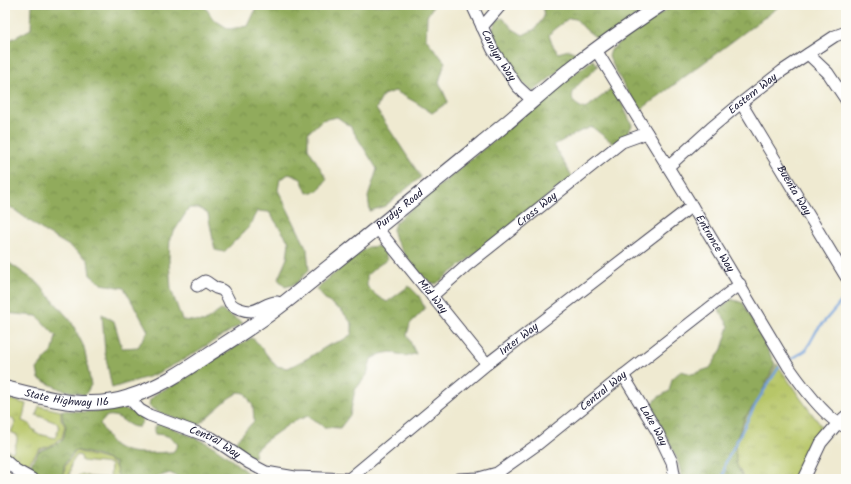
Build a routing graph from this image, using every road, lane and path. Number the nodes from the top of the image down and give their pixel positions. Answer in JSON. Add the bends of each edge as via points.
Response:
{"nodes":[{"id":1,"x":472,"y":5,"type":"edge"},
{"id":2,"x":501,"y":5,"type":"edge"},
{"id":3,"x":660,"y":5,"type":"edge"},
{"id":4,"x":482,"y":28,"type":"junction"},
{"id":5,"x":846,"y":32,"type":"edge"},
{"id":6,"x":596,"y":50,"type":"junction"},
{"id":7,"x":808,"y":54,"type":"junction"},
{"id":8,"x":846,"y":100,"type":"edge"},
{"id":9,"x":533,"y":101,"type":"junction"},
{"id":10,"x":741,"y":103,"type":"junction"},
{"id":11,"x":647,"y":133,"type":"junction"},
{"id":12,"x":668,"y":167,"type":"junction"},
{"id":13,"x":692,"y":206,"type":"junction"},
{"id":14,"x":377,"y":228,"type":"junction"},
{"id":15,"x":846,"y":277,"type":"edge"},
{"id":16,"x":740,"y":284,"type":"junction"},
{"id":17,"x":197,"y":286,"type":"dead end"},
{"id":18,"x":432,"y":296,"type":"junction"},
{"id":19,"x":280,"y":305,"type":"junction"},
{"id":20,"x":487,"y":364,"type":"junction"},
{"id":21,"x":623,"y":375,"type":"junction"},
{"id":22,"x":5,"y":388,"type":"edge"},
{"id":23,"x":129,"y":398,"type":"junction"},
{"id":24,"x":843,"y":422,"type":"edge"},
{"id":25,"x":5,"y":460,"type":"edge"},
{"id":26,"x":32,"y":479,"type":"edge"},
{"id":27,"x":350,"y":479,"type":"edge"},
{"id":28,"x":459,"y":479,"type":"edge"},
{"id":29,"x":675,"y":479,"type":"edge"},
{"id":30,"x":804,"y":479,"type":"edge"}],
"edges":[{"from":1,"to":4,"type":"street","name":"Carolyn Way"},
{"from":2,"to":4,"type":"street"},
{"from":3,"to":6,"type":"main road","name":"Purdys Road"},
{"from":4,"to":9,"type":"street","name":"Carolyn Way","via":[[492,50],[517,86]]},
{"from":5,"to":7,"type":"street","name":"Eastern Way","via":[[835,36]]},
{"from":6,"to":9,"type":"main road","name":"Purdys Road"},
{"from":6,"to":11,"type":"street","name":"Entrance Way"},
{"from":7,"to":8,"type":"street","via":[[828,73]]},
{"from":7,"to":10,"type":"street","name":"Eastern Way"},
{"from":9,"to":14,"type":"main road","name":"Purdys Road"},
{"from":10,"to":12,"type":"street","name":"Eastern Way"},
{"from":10,"to":15,"type":"street","name":"Buenta Way"},
{"from":11,"to":12,"type":"street","name":"Entrance Way"},
{"from":11,"to":18,"type":"street","name":"Cross Way","via":[[622,142]]},
{"from":12,"to":13,"type":"street","name":"Entrance Way"},
{"from":13,"to":16,"type":"street","name":"Entrance Way"},
{"from":13,"to":20,"type":"street","name":"Inter Way"},
{"from":14,"to":18,"type":"street","name":"Mid Way"},
{"from":14,"to":19,"type":"main road","name":"Purdys Road"},
{"from":16,"to":21,"type":"street","name":"Central Way"},
{"from":16,"to":24,"type":"street","name":"Entrance Way","via":[[799,382],[828,415]]},
{"from":17,"to":19,"type":"street","via":[[205,280],[215,288],[223,290],[231,303],[245,311],[252,311],[275,301]]},
{"from":18,"to":20,"type":"street","name":"Mid Way"},
{"from":19,"to":23,"type":"main road","name":"Purdys Road","via":[[182,372]]},
{"from":20,"to":27,"type":"street","name":"Inter Way"},
{"from":21,"to":28,"type":"street","name":"Central Way","via":[[538,444],[497,472],[479,478]]},
{"from":21,"to":29,"type":"street","name":"Lake Way","via":[[658,433],[672,462]]},
{"from":22,"to":23,"type":"main road","name":"State Highway 116","via":[[50,399],[82,403]]},
{"from":23,"to":27,"type":"street","name":"Central Way","via":[[140,410],[212,438],[266,472],[295,477]]},
{"from":24,"to":30,"type":"street","via":[[822,443]]},
{"from":25,"to":26,"type":"street"}]}
